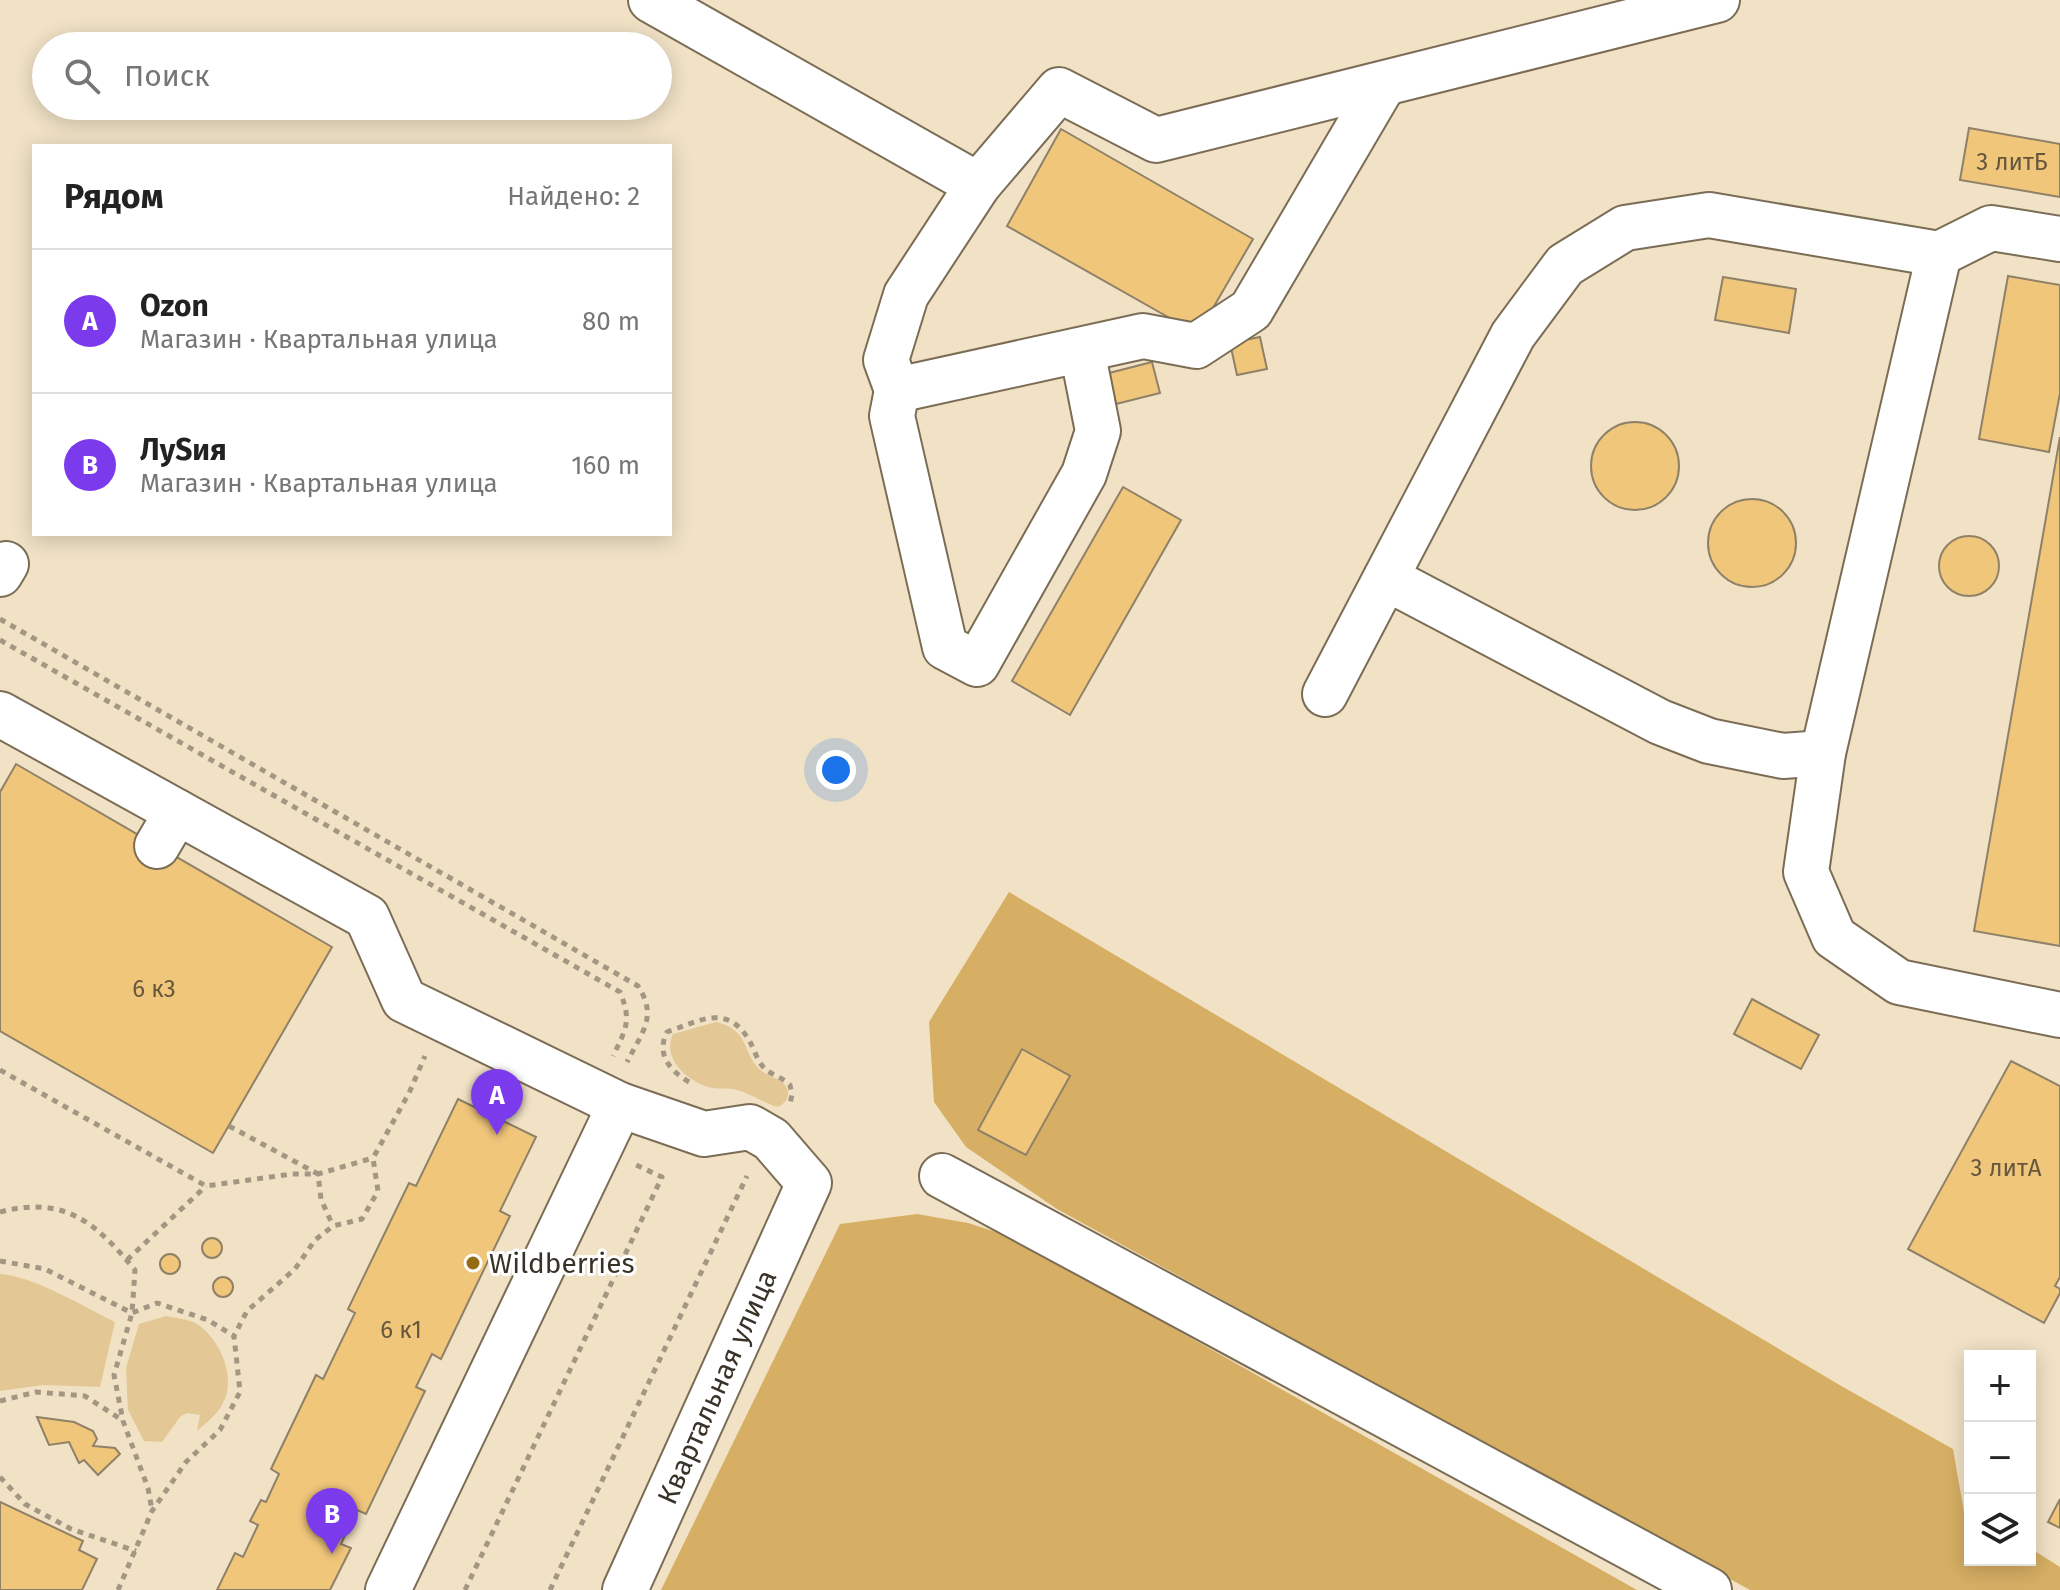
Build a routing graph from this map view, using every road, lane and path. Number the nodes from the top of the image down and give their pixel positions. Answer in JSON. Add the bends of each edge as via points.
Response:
{"nodes":[{"id":1,"x":651,"y":0,"type":"edge"},
{"id":2,"x":1717,"y":0,"type":"edge"},
{"id":3,"x":1383,"y":85,"type":"junction"},
{"id":4,"x":978,"y":185,"type":"junction"},
{"id":5,"x":2060,"y":239,"type":"edge"},
{"id":6,"x":1939,"y":254,"type":"junction"},
{"id":7,"x":1082,"y":350,"type":"junction"},
{"id":8,"x":897,"y":390,"type":"junction"},
{"id":9,"x":1386,"y":578,"type":"junction"},
{"id":10,"x":0,"y":619,"type":"edge"},
{"id":11,"x":0,"y":641,"type":"edge"},
{"id":12,"x":1325,"y":694,"type":"dead end"},
{"id":13,"x":0,"y":714,"type":"edge"},
{"id":14,"x":1823,"y":753,"type":"junction"},
{"id":15,"x":2060,"y":1015,"type":"edge"},
{"id":16,"x":430,"y":1045,"type":"dead end"},
{"id":17,"x":0,"y":1070,"type":"edge"},
{"id":18,"x":692,"y":1084,"type":"dead end"},
{"id":19,"x":608,"y":1098,"type":"junction"},
{"id":20,"x":229,"y":1126,"type":"dead end"},
{"id":21,"x":750,"y":1127,"type":"junction"},
{"id":22,"x":599,"y":1147,"type":"junction"},
{"id":23,"x":373,"y":1158,"type":"junction"},
{"id":24,"x":318,"y":1174,"type":"junction"},
{"id":25,"x":942,"y":1176,"type":"dead end"},
{"id":26,"x":206,"y":1186,"type":"junction"},
{"id":27,"x":0,"y":1212,"type":"edge"},
{"id":28,"x":333,"y":1226,"type":"junction"},
{"id":29,"x":127,"y":1260,"type":"junction"},
{"id":30,"x":0,"y":1261,"type":"edge"},
{"id":31,"x":132,"y":1313,"type":"junction"},
{"id":32,"x":234,"y":1336,"type":"junction"},
{"id":33,"x":0,"y":1401,"type":"edge"},
{"id":34,"x":123,"y":1421,"type":"junction"},
{"id":35,"x":0,"y":1477,"type":"edge"},
{"id":36,"x":152,"y":1511,"type":"junction"},
{"id":37,"x":136,"y":1551,"type":"junction"},
{"id":38,"x":118,"y":1590,"type":"edge"},
{"id":39,"x":388,"y":1590,"type":"edge"},
{"id":40,"x":465,"y":1590,"type":"edge"},
{"id":41,"x":550,"y":1590,"type":"edge"},
{"id":42,"x":625,"y":1590,"type":"edge"},
{"id":43,"x":1709,"y":1590,"type":"edge"}],
"edges":[{"from":1,"to":4,"type":"street"},
{"from":2,"to":3,"type":"street"},
{"from":3,"to":4,"type":"street","via":[[1156,140],[1059,90]]},
{"from":3,"to":7,"type":"street","via":[[1251,310],[1196,346],[1143,336]]},
{"from":4,"to":8,"type":"street","via":[[906,295],[886,360]]},
{"from":5,"to":6,"type":"street","via":[[1991,228]]},
{"from":6,"to":9,"type":"street","via":[[1709,215],[1625,228],[1565,265],[1513,335]]},
{"from":6,"to":14,"type":"street"},
{"from":7,"to":8,"type":"street"},
{"from":7,"to":8,"type":"street","via":[[1098,431],[1084,474],[977,664],[945,647],[892,416]]},
{"from":9,"to":12,"type":"street"},
{"from":9,"to":14,"type":"street","via":[[1672,727],[1709,741],[1783,756]]},
{"from":10,"to":19,"type":"path","via":[[638,986],[648,1002],[649,1019]]},
{"from":11,"to":19,"type":"path","via":[[620,992],[628,1012]]},
{"from":13,"to":19,"type":"street","via":[[93,787],[167,829],[367,917],[404,1000]]},
{"from":14,"to":15,"type":"street","via":[[1806,872],[1834,937],[1899,982]]},
{"from":16,"to":23,"type":"path"},
{"from":17,"to":26,"type":"path"},
{"from":18,"to":21,"type":"path","via":[[668,1066],[663,1053],[667,1032],[714,1016],[729,1020],[749,1039],[765,1069],[790,1085],[792,1095],[789,1105],[774,1112],[758,1105]]},
{"from":19,"to":21,"type":"street","via":[[704,1134]]},
{"from":19,"to":22,"type":"street"},
{"from":20,"to":24,"type":"path"},
{"from":21,"to":41,"type":"path","via":[[757,1155]]},
{"from":21,"to":42,"type":"street","name":"Квартальная улица","via":[[771,1139],[809,1183]]},
{"from":22,"to":39,"type":"street"},
{"from":22,"to":40,"type":"path","via":[[662,1177]]},
{"from":23,"to":24,"type":"path"},
{"from":23,"to":28,"type":"path","via":[[378,1191],[362,1219]]},
{"from":24,"to":26,"type":"path"},
{"from":24,"to":28,"type":"path","via":[[321,1199]]},
{"from":25,"to":43,"type":"street"},
{"from":26,"to":29,"type":"path"},
{"from":27,"to":29,"type":"path","via":[[21,1206],[56,1207],[104,1233]]},
{"from":28,"to":32,"type":"path","via":[[247,1311]]},
{"from":29,"to":31,"type":"path","via":[[135,1270]]},
{"from":30,"to":31,"type":"path","via":[[45,1269]]},
{"from":31,"to":32,"type":"path","via":[[157,1303],[208,1320]]},
{"from":31,"to":34,"type":"path","via":[[114,1375]]},
{"from":32,"to":36,"type":"path","via":[[240,1392],[220,1430],[186,1462]]},
{"from":33,"to":34,"type":"path","via":[[36,1392],[85,1396]]},
{"from":34,"to":36,"type":"path"},
{"from":35,"to":37,"type":"path","via":[[25,1504],[71,1529]]},
{"from":36,"to":37,"type":"path"},
{"from":37,"to":38,"type":"path"}]}
